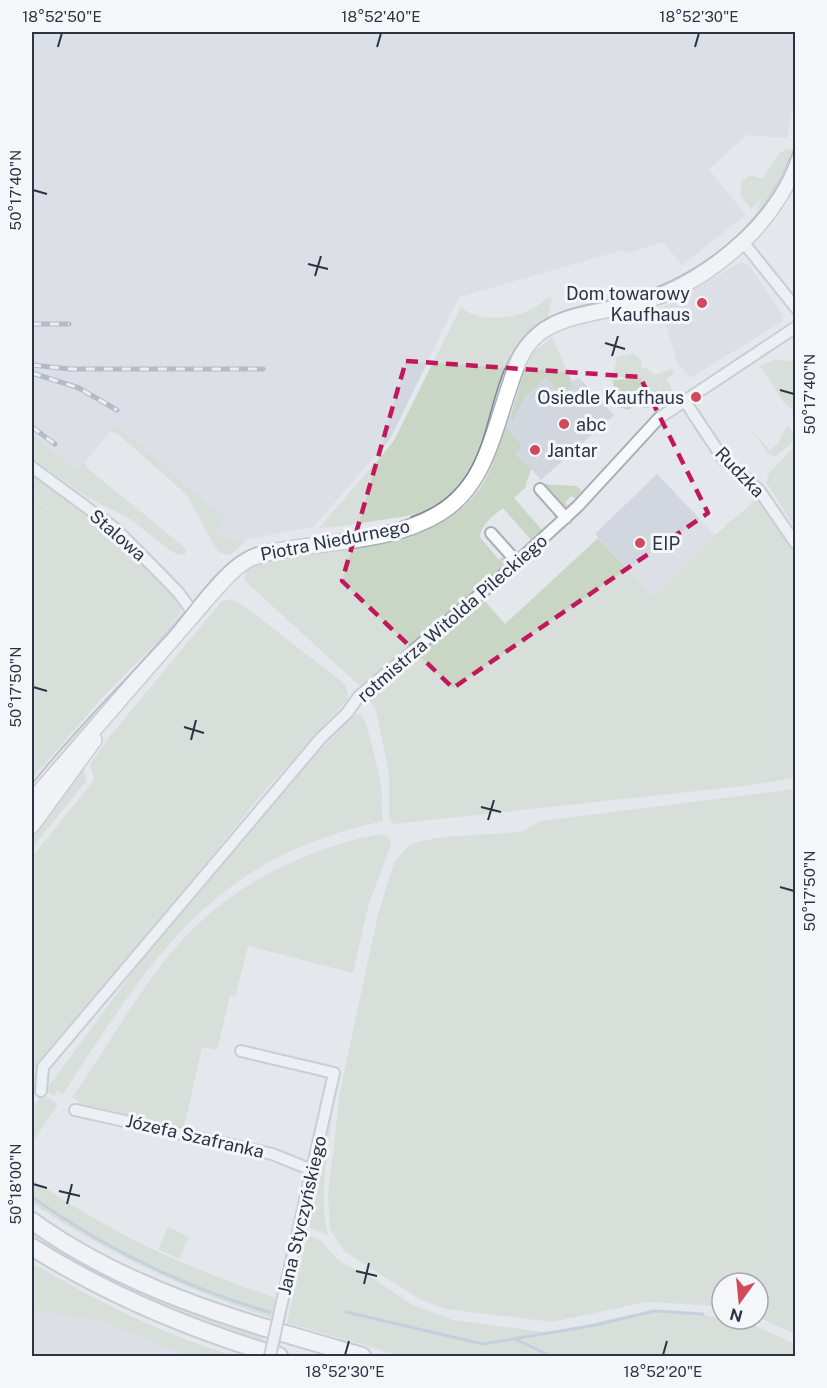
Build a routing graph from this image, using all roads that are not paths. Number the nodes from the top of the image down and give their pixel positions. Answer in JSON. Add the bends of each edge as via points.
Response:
{"nodes":[{"id":1,"x":795,"y":164,"type":"edge"},
{"id":2,"x":743,"y":242,"type":"junction"},
{"id":3,"x":795,"y":308,"type":"edge"},
{"id":4,"x":795,"y":327,"type":"edge"},
{"id":5,"x":684,"y":400,"type":"junction"},
{"id":6,"x":32,"y":467,"type":"edge"},
{"id":7,"x":540,"y":489,"type":"dead end"},
{"id":8,"x":566,"y":518,"type":"junction"},
{"id":9,"x":491,"y":533,"type":"dead end"},
{"id":10,"x":795,"y":544,"type":"edge"},
{"id":11,"x":517,"y":562,"type":"junction"},
{"id":12,"x":194,"y":614,"type":"junction"},
{"id":13,"x":120,"y":700,"type":"junction"},
{"id":14,"x":32,"y":799,"type":"edge"},
{"id":15,"x":32,"y":825,"type":"edge"},
{"id":16,"x":242,"y":1051,"type":"dead end"},
{"id":17,"x":40,"y":1091,"type":"dead end"},
{"id":18,"x":75,"y":1110,"type":"dead end"},
{"id":19,"x":312,"y":1170,"type":"junction"},
{"id":20,"x":32,"y":1221,"type":"edge"},
{"id":21,"x":32,"y":1246,"type":"edge"},
{"id":22,"x":270,"y":1356,"type":"edge"},
{"id":23,"x":279,"y":1356,"type":"edge"},
{"id":24,"x":362,"y":1356,"type":"edge"}],
"edges":[{"from":1,"to":2,"type":"street","name":"Piotra Niedurnego","via":[[774,204]]},
{"from":2,"to":3,"type":"street"},
{"from":2,"to":12,"type":"street","name":"Piotra Niedurnego","via":[[701,275],[666,293],[561,322],[538,334],[520,357],[480,471],[460,497],[441,513],[386,533],[256,556],[231,572]]},
{"from":4,"to":5,"type":"street","name":"rotmistrza Witolda Pileckiego"},
{"from":5,"to":8,"type":"street","name":"rotmistrza Witolda Pileckiego","via":[[656,421]]},
{"from":5,"to":10,"type":"street","name":"Rudzka","via":[[724,460],[759,490]]},
{"from":6,"to":12,"type":"street","name":"Stalowa","via":[[116,529],[178,592]]},
{"from":7,"to":8,"type":"street"},
{"from":8,"to":11,"type":"street","name":"rotmistrza Witolda Pileckiego"},
{"from":9,"to":11,"type":"street"},
{"from":11,"to":17,"type":"street","name":"rotmistrza Witolda Pileckiego","via":[[359,696],[321,738],[43,1067]]},
{"from":12,"to":13,"type":"street","name":"Piotra Niedurnego"},
{"from":13,"to":14,"type":"street","name":"Piotra Niedurnego"},
{"from":13,"to":15,"type":"street","name":"Piotra Niedurnego","via":[[78,765]]},
{"from":16,"to":19,"type":"street","name":"Jana Styczyńskiego","via":[[334,1073]]},
{"from":18,"to":19,"type":"street","name":"Józefa Szafranka","via":[[272,1154]]},
{"from":19,"to":22,"type":"street","name":"Jana Styczyńskiego","bridge":true},
{"from":20,"to":24,"type":"main road","via":[[78,1250],[162,1293]]},
{"from":21,"to":23,"type":"main road","via":[[119,1296],[183,1324]]}]}
